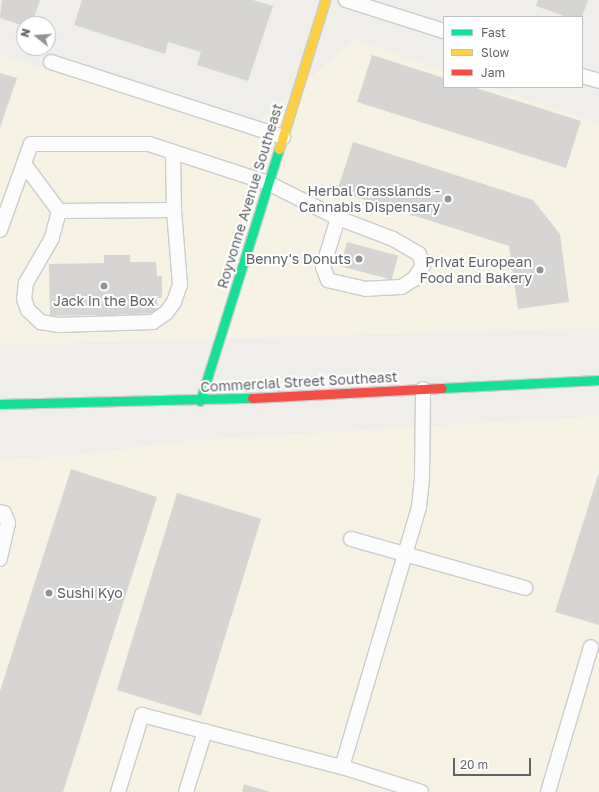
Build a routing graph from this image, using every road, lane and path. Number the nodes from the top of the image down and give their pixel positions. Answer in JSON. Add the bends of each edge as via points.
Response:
{"nodes":[{"id":1,"x":326,"y":0,"type":"edge"},
{"id":2,"x":346,"y":0,"type":"edge"},
{"id":3,"x":443,"y":31,"type":"edge"},
{"id":4,"x":51,"y":62,"type":"dead end"},
{"id":5,"x":583,"y":76,"type":"edge"},
{"id":6,"x":599,"y":82,"type":"edge"},
{"id":7,"x":283,"y":137,"type":"junction"},
{"id":8,"x":173,"y":152,"type":"junction"},
{"id":9,"x":24,"y":164,"type":"junction"},
{"id":10,"x":268,"y":183,"type":"junction"},
{"id":11,"x":174,"y":210,"type":"junction"},
{"id":12,"x":58,"y":211,"type":"junction"},
{"id":13,"x":338,"y":218,"type":"junction"},
{"id":14,"x":0,"y":230,"type":"edge"},
{"id":15,"x":599,"y":380,"type":"edge"},
{"id":16,"x":423,"y":389,"type":"junction"},
{"id":17,"x":200,"y":401,"type":"junction"},
{"id":18,"x":0,"y":404,"type":"edge"},
{"id":19,"x":0,"y":512,"type":"edge"},
{"id":20,"x":352,"y":539,"type":"dead end"},
{"id":21,"x":406,"y":555,"type":"junction"},
{"id":22,"x":0,"y":559,"type":"edge"},
{"id":23,"x":526,"y":588,"type":"dead end"},
{"id":24,"x":591,"y":647,"type":"dead end"},
{"id":25,"x":205,"y":731,"type":"junction"},
{"id":26,"x":342,"y":767,"type":"junction"},
{"id":27,"x":118,"y":792,"type":"edge"},
{"id":28,"x":186,"y":792,"type":"edge"},
{"id":29,"x":421,"y":792,"type":"edge"},
{"id":30,"x":548,"y":792,"type":"edge"}],
"edges":[{"from":1,"to":7,"type":"main road","name":"Royvonne Avenue Southeast"},
{"from":2,"to":3,"type":"lane"},
{"from":4,"to":7,"type":"lane"},
{"from":5,"to":6,"type":"lane"},
{"from":7,"to":10,"type":"main road","name":"Royvonne Avenue Southeast"},
{"from":8,"to":9,"type":"lane","via":[[149,144],[31,144]]},
{"from":8,"to":10,"type":"lane"},
{"from":8,"to":11,"type":"lane"},
{"from":9,"to":12,"type":"lane"},
{"from":9,"to":14,"type":"lane"},
{"from":10,"to":13,"type":"lane"},
{"from":10,"to":17,"type":"main road","name":"Royvonne Avenue Southeast"},
{"from":11,"to":12,"type":"lane"},
{"from":11,"to":12,"type":"lane","via":[[180,285],[174,302],[166,313],[153,322],[58,325],[41,322],[28,310],[24,299],[26,283],[52,238]]},
{"from":13,"to":13,"type":"lane","via":[[323,267],[328,280],[366,289],[401,286],[414,279],[423,265],[419,254],[393,239]]},
{"from":15,"to":16,"type":"main road","name":"Commercial Street Southeast"},
{"from":16,"to":17,"type":"main road","name":"Commercial Street Southeast"},
{"from":16,"to":21,"type":"lane","via":[[422,477],[418,507]]},
{"from":17,"to":18,"type":"main road","name":"Commercial Street Southeast"},
{"from":19,"to":22,"type":"lane","via":[[4,513],[8,523]]},
{"from":20,"to":21,"type":"lane"},
{"from":21,"to":23,"type":"lane"},
{"from":21,"to":26,"type":"lane"},
{"from":24,"to":30,"type":"lane"},
{"from":25,"to":26,"type":"lane"},
{"from":25,"to":27,"type":"lane","via":[[142,715]]},
{"from":25,"to":28,"type":"lane"},
{"from":26,"to":29,"type":"lane"}]}
